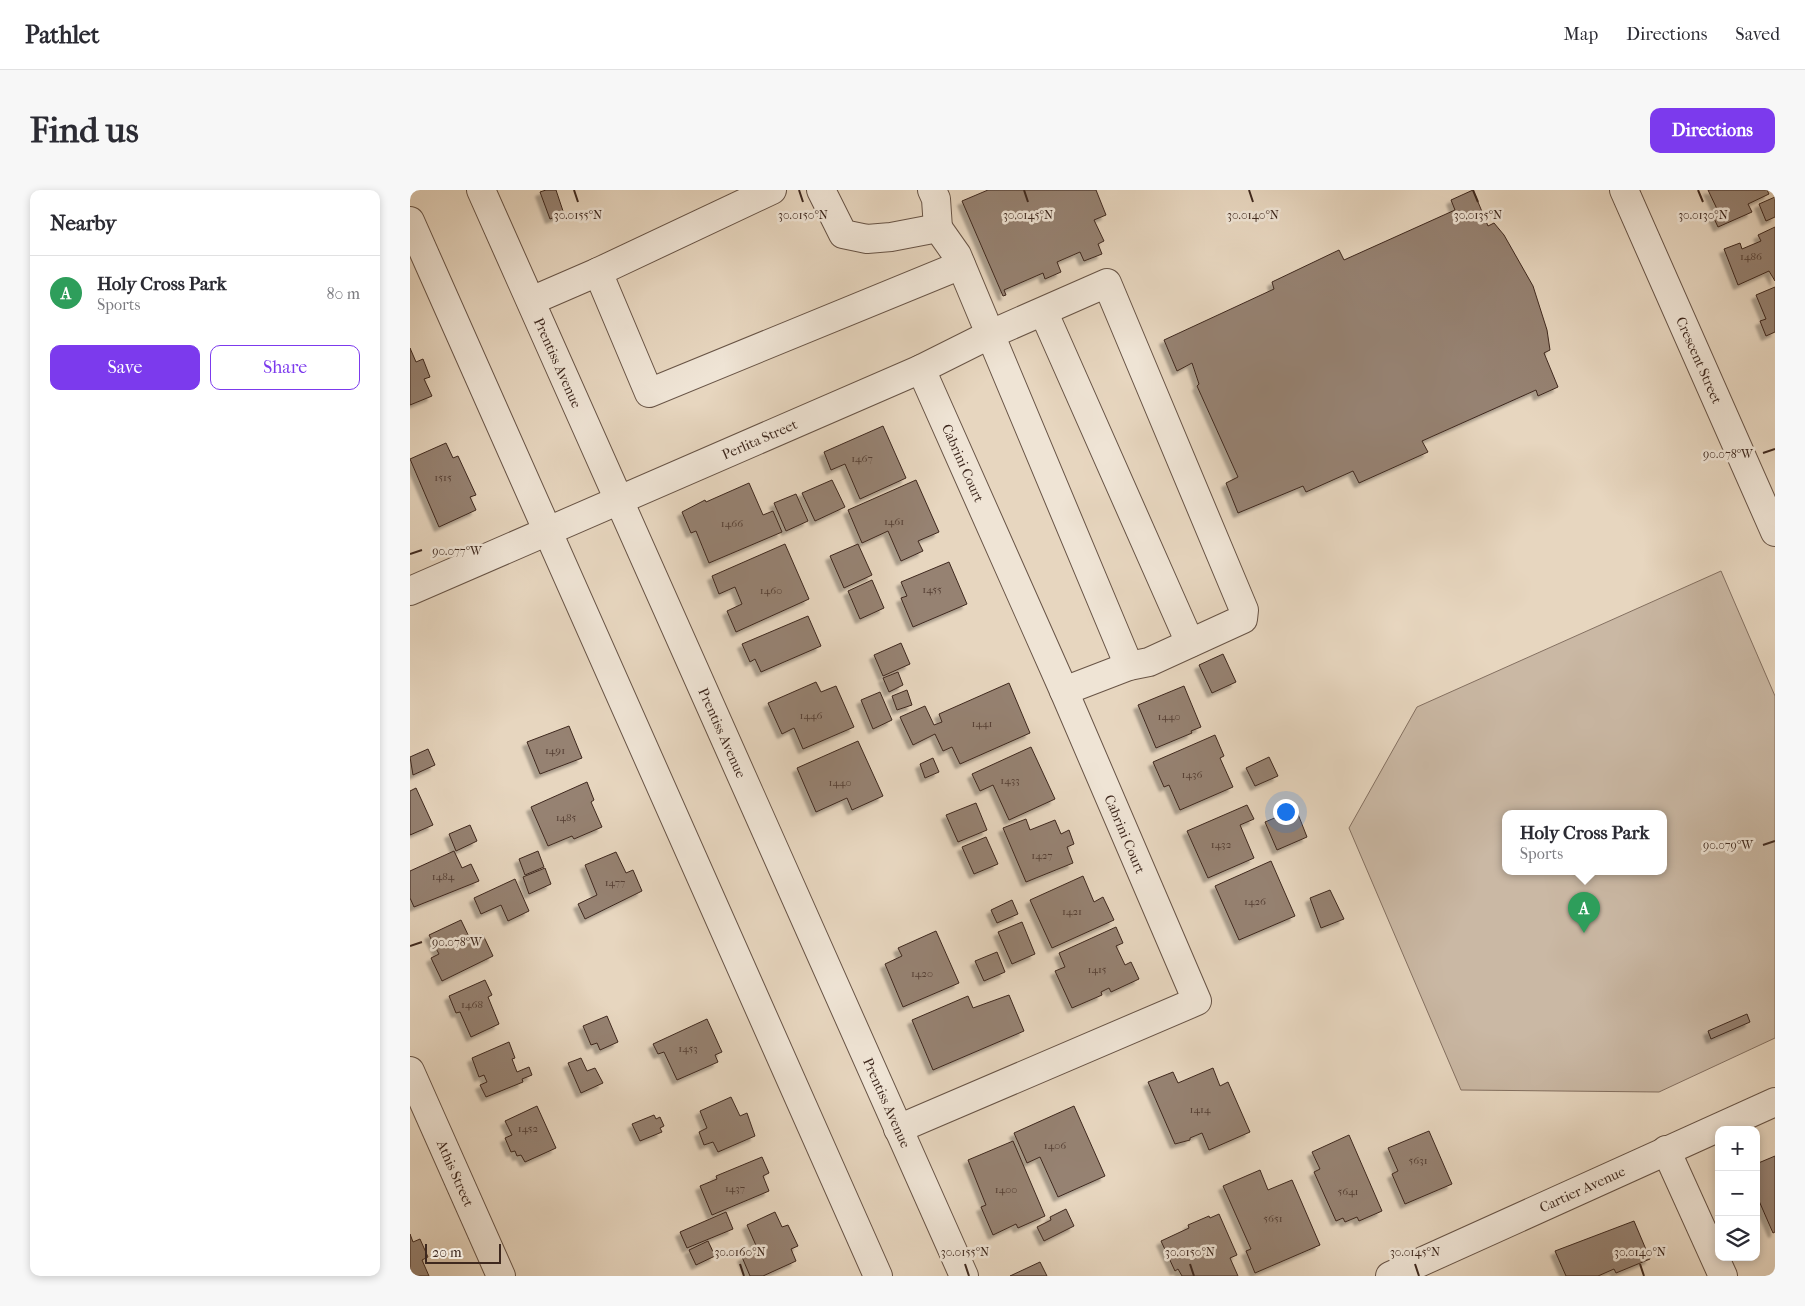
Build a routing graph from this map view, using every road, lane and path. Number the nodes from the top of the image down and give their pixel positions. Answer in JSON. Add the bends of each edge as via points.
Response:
{"nodes":[{"id":1,"x":481,"y":190,"type":"edge"},
{"id":2,"x":772,"y":190,"type":"edge"},
{"id":3,"x":821,"y":190,"type":"edge"},
{"id":4,"x":932,"y":190,"type":"edge"},
{"id":5,"x":1624,"y":190,"type":"edge"},
{"id":6,"x":410,"y":221,"type":"edge"},
{"id":7,"x":938,"y":228,"type":"junction"},
{"id":8,"x":961,"y":265,"type":"junction"},
{"id":9,"x":598,"y":272,"type":"junction"},
{"id":10,"x":531,"y":301,"type":"junction"},
{"id":11,"x":1044,"y":312,"type":"junction"},
{"id":12,"x":991,"y":334,"type":"junction"},
{"id":13,"x":921,"y":369,"type":"junction"},
{"id":14,"x":620,"y":499,"type":"junction"},
{"id":15,"x":548,"y":531,"type":"junction"},
{"id":16,"x":1775,"y":532,"type":"edge"},
{"id":17,"x":410,"y":591,"type":"edge"},
{"id":18,"x":1190,"y":643,"type":"junction"},
{"id":19,"x":1130,"y":666,"type":"junction"},
{"id":20,"x":1064,"y":691,"type":"junction"},
{"id":21,"x":410,"y":1071,"type":"edge"},
{"id":22,"x":1775,"y":1102,"type":"edge"},
{"id":23,"x":898,"y":1129,"type":"junction"},
{"id":24,"x":1666,"y":1150,"type":"junction"},
{"id":25,"x":501,"y":1276,"type":"edge"},
{"id":26,"x":878,"y":1276,"type":"edge"},
{"id":27,"x":964,"y":1276,"type":"edge"},
{"id":28,"x":1390,"y":1276,"type":"edge"},
{"id":29,"x":1723,"y":1276,"type":"edge"}],
"edges":[{"from":1,"to":10,"type":"street","name":"Prentiss Avenue"},
{"from":2,"to":9,"type":"street"},
{"from":3,"to":7,"type":"street","via":[[843,234],[867,239]]},
{"from":4,"to":7,"type":"street","via":[[936,199]]},
{"from":5,"to":16,"type":"street","name":"Crescent Street"},
{"from":6,"to":15,"type":"street"},
{"from":7,"to":8,"type":"street"},
{"from":8,"to":9,"type":"street","via":[[650,393]]},
{"from":8,"to":12,"type":"street"},
{"from":9,"to":10,"type":"street"},
{"from":10,"to":14,"type":"street","name":"Prentiss Avenue"},
{"from":11,"to":12,"type":"street","name":"Perlita Street"},
{"from":11,"to":18,"type":"street"},
{"from":11,"to":18,"type":"street","name":"Perlita Street","via":[[1107,283],[1244,610],[1243,619]]},
{"from":12,"to":13,"type":"street","name":"Perlita Street"},
{"from":12,"to":19,"type":"street"},
{"from":13,"to":14,"type":"street","name":"Perlita Street"},
{"from":13,"to":20,"type":"street","name":"Cabrini Court"},
{"from":14,"to":15,"type":"street","name":"Perlita Street"},
{"from":14,"to":23,"type":"street","name":"Prentiss Avenue"},
{"from":15,"to":17,"type":"street","name":"Perlita Street"},
{"from":15,"to":26,"type":"street"},
{"from":18,"to":19,"type":"street","via":[[1149,662]]},
{"from":19,"to":20,"type":"street"},
{"from":20,"to":23,"type":"street","name":"Cabrini Court","via":[[1197,1001]]},
{"from":21,"to":25,"type":"street","name":"Athis Street"},
{"from":22,"to":24,"type":"street","name":"Cartier Avenue"},
{"from":23,"to":27,"type":"street","name":"Prentiss Avenue"},
{"from":24,"to":28,"type":"street","name":"Cartier Avenue"},
{"from":24,"to":29,"type":"street"}]}
